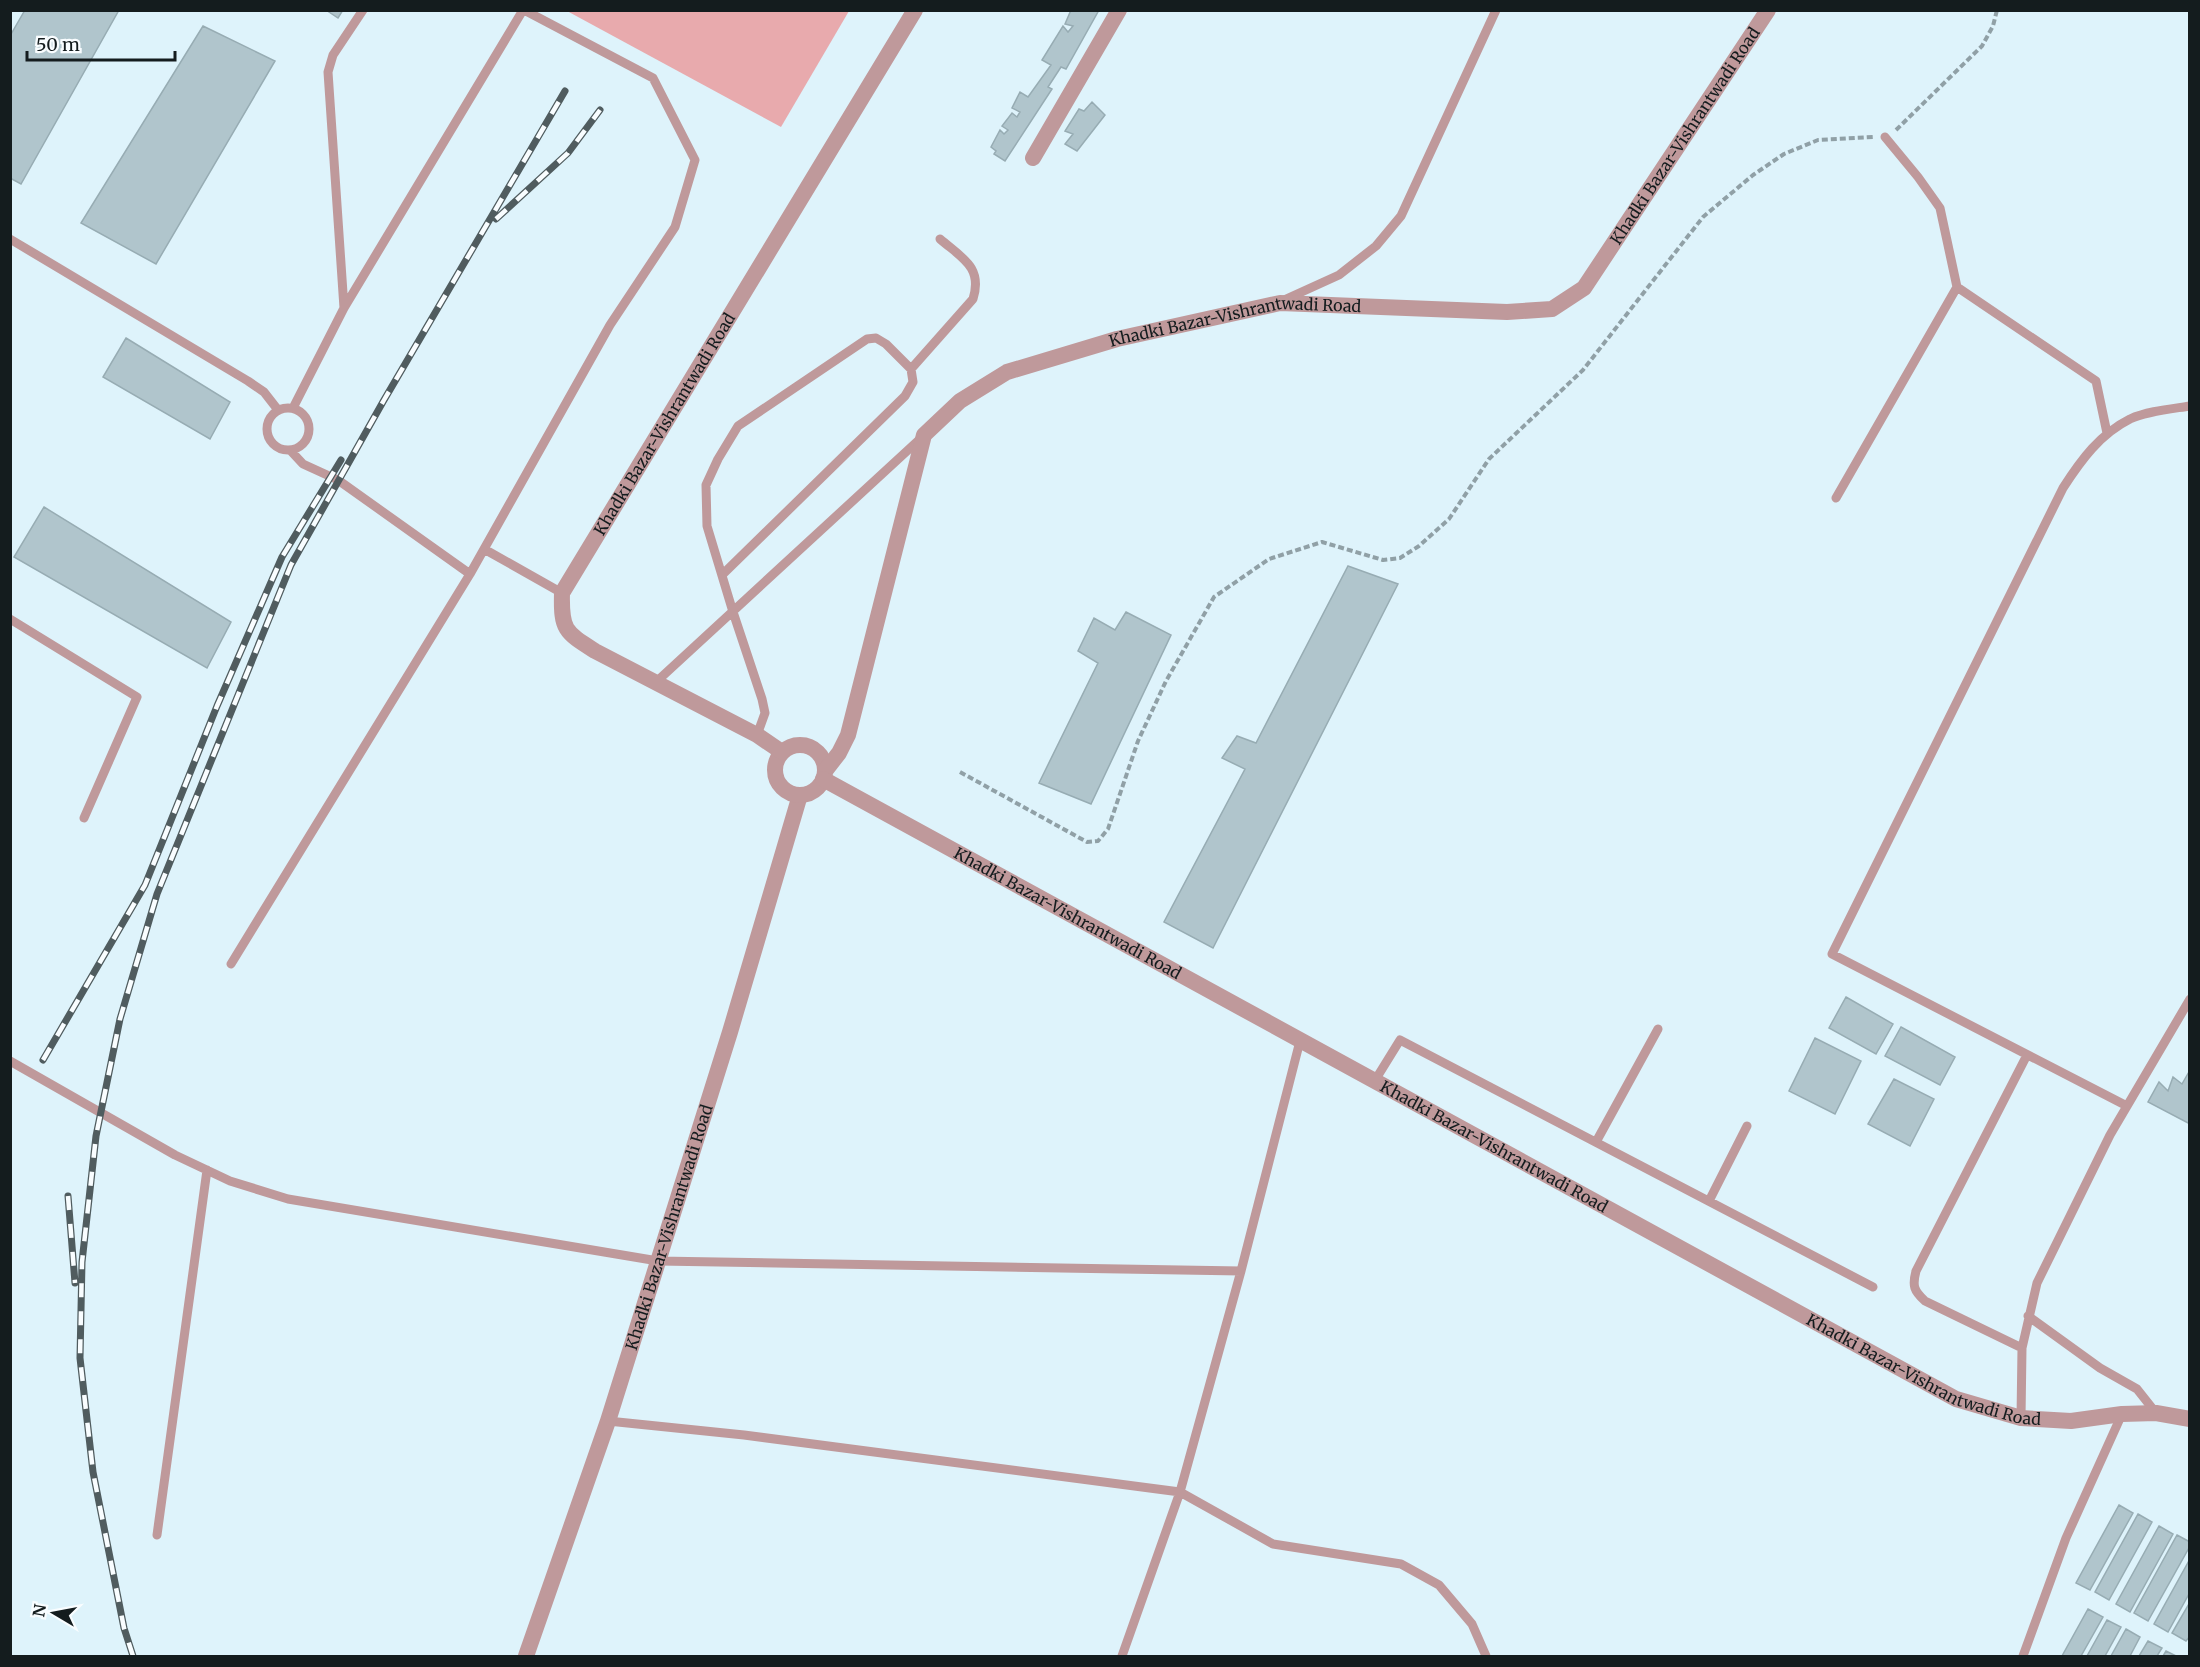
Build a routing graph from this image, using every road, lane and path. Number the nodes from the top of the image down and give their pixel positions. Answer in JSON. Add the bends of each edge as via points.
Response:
{"nodes":[{"id":1,"x":363,"y":10,"type":"edge"},
{"id":2,"x":523,"y":10,"type":"edge"},
{"id":3,"x":915,"y":10,"type":"edge"},
{"id":4,"x":1119,"y":10,"type":"edge"},
{"id":5,"x":1496,"y":10,"type":"edge"},
{"id":6,"x":1768,"y":10,"type":"edge"},
{"id":7,"x":1997,"y":10,"type":"edge"},
{"id":8,"x":1885,"y":136,"type":"junction"},
{"id":9,"x":1033,"y":158,"type":"dead end"},
{"id":10,"x":10,"y":239,"type":"edge"},
{"id":11,"x":940,"y":239,"type":"dead end"},
{"id":12,"x":1956,"y":287,"type":"junction"},
{"id":13,"x":1280,"y":303,"type":"junction"},
{"id":14,"x":344,"y":308,"type":"junction"},
{"id":15,"x":911,"y":369,"type":"junction"},
{"id":16,"x":2190,"y":406,"type":"edge"},
{"id":17,"x":293,"y":408,"type":"junction"},
{"id":18,"x":278,"y":410,"type":"junction"},
{"id":19,"x":2107,"y":434,"type":"junction"},
{"id":20,"x":924,"y":435,"type":"junction"},
{"id":21,"x":290,"y":450,"type":"junction"},
{"id":22,"x":1836,"y":498,"type":"dead end"},
{"id":23,"x":484,"y":549,"type":"junction"},
{"id":24,"x":470,"y":574,"type":"junction"},
{"id":25,"x":723,"y":574,"type":"junction"},
{"id":26,"x":562,"y":593,"type":"junction"},
{"id":27,"x":733,"y":612,"type":"junction"},
{"id":28,"x":10,"y":619,"type":"edge"},
{"id":29,"x":655,"y":682,"type":"junction"},
{"id":30,"x":756,"y":735,"type":"junction"},
{"id":31,"x":782,"y":753,"type":"junction"},
{"id":32,"x":960,"y":772,"type":"dead end"},
{"id":33,"x":824,"y":775,"type":"junction"},
{"id":34,"x":800,"y":795,"type":"junction"},
{"id":35,"x":84,"y":818,"type":"dead end"},
{"id":36,"x":231,"y":964,"type":"dead end"},
{"id":37,"x":2190,"y":999,"type":"edge"},
{"id":38,"x":1658,"y":1029,"type":"dead end"},
{"id":39,"x":1299,"y":1041,"type":"junction"},
{"id":40,"x":2026,"y":1055,"type":"junction"},
{"id":41,"x":10,"y":1061,"type":"edge"},
{"id":42,"x":1374,"y":1082,"type":"junction"},
{"id":43,"x":2127,"y":1106,"type":"junction"},
{"id":44,"x":1747,"y":1126,"type":"dead end"},
{"id":45,"x":1596,"y":1142,"type":"junction"},
{"id":46,"x":207,"y":1170,"type":"junction"},
{"id":47,"x":1709,"y":1201,"type":"junction"},
{"id":48,"x":658,"y":1261,"type":"junction"},
{"id":49,"x":1241,"y":1271,"type":"junction"},
{"id":50,"x":1873,"y":1287,"type":"dead end"},
{"id":51,"x":2028,"y":1316,"type":"junction"},
{"id":52,"x":2022,"y":1348,"type":"junction"},
{"id":53,"x":2156,"y":1413,"type":"junction"},
{"id":54,"x":2122,"y":1414,"type":"junction"},
{"id":55,"x":2021,"y":1418,"type":"junction"},
{"id":56,"x":2190,"y":1419,"type":"edge"},
{"id":57,"x":608,"y":1421,"type":"junction"},
{"id":58,"x":1180,"y":1492,"type":"junction"},
{"id":59,"x":157,"y":1535,"type":"dead end"},
{"id":60,"x":2024,"y":1653,"type":"edge"},
{"id":61,"x":526,"y":1656,"type":"edge"},
{"id":62,"x":1122,"y":1656,"type":"edge"},
{"id":63,"x":1486,"y":1656,"type":"edge"},
{"id":64,"x":2015,"y":1656,"type":"edge"}],
"edges":[{"from":1,"to":14,"type":"lane","via":[[333,55],[328,72]]},
{"from":2,"to":14,"type":"lane"},
{"from":2,"to":23,"type":"lane","via":[[653,78],[695,160],[675,226],[610,325]]},
{"from":3,"to":26,"type":"street","name":"Khadki Bazar-Vishrantwadi Road"},
{"from":4,"to":9,"type":"street"},
{"from":5,"to":13,"type":"lane","via":[[1401,216],[1376,246],[1339,275]]},
{"from":6,"to":13,"type":"street","name":"Khadki Bazar-Vishrantwadi Road","via":[[1584,288],[1552,309],[1507,312]]},
{"from":7,"to":8,"type":"path","via":[[1982,46],[1900,128]]},
{"from":8,"to":12,"type":"lane","via":[[1940,208]]},
{"from":8,"to":32,"type":"path","via":[[1818,140],[1784,154],[1703,217],[1583,370],[1489,459],[1449,519],[1419,546],[1400,558],[1383,560],[1322,542],[1269,559],[1214,597],[1166,681],[1138,741],[1108,829],[1098,841],[1087,842]]},
{"from":10,"to":18,"type":"lane","via":[[248,381],[264,392]]},
{"from":11,"to":15,"type":"lane","via":[[974,271],[978,286],[973,299]]},
{"from":12,"to":19,"type":"lane","via":[[2096,381]]},
{"from":12,"to":22,"type":"lane"},
{"from":13,"to":20,"type":"street","name":"Khadki Bazar-Vishrantwadi Road","via":[[1117,339],[1007,372],[960,401]]},
{"from":14,"to":17,"type":"lane"},
{"from":15,"to":25,"type":"lane","via":[[913,382],[905,396]]},
{"from":15,"to":25,"type":"lane","via":[[886,344],[876,338],[867,339],[738,426],[706,485],[707,526]]},
{"from":16,"to":19,"type":"lane","via":[[2132,418]]},
{"from":17,"to":18,"type":"lane"},
{"from":17,"to":21,"type":"lane","via":[[306,418],[309,434],[298,448]]},
{"from":18,"to":21,"type":"lane","via":[[267,423],[269,439],[274,446]]},
{"from":19,"to":40,"type":"lane","via":[[2084,455],[2063,488],[1832,954]]},
{"from":20,"to":27,"type":"lane"},
{"from":20,"to":33,"type":"street","via":[[848,735]]},
{"from":21,"to":24,"type":"lane","via":[[303,464],[338,480]]},
{"from":23,"to":24,"type":"lane"},
{"from":23,"to":26,"type":"lane"},
{"from":24,"to":36,"type":"lane"},
{"from":25,"to":27,"type":"lane"},
{"from":26,"to":29,"type":"street","via":[[561,616],[570,636]]},
{"from":27,"to":29,"type":"lane"},
{"from":27,"to":30,"type":"lane","via":[[765,713]]},
{"from":28,"to":35,"type":"lane","via":[[137,697]]},
{"from":29,"to":30,"type":"street"},
{"from":30,"to":31,"type":"street"},
{"from":31,"to":33,"type":"street","via":[[790,747],[809,747],[823,761]]},
{"from":31,"to":34,"type":"street","via":[[776,760],[777,780],[782,788]]},
{"from":33,"to":34,"type":"street","via":[[818,787]]},
{"from":33,"to":39,"type":"street","name":"Khadki Bazar-Vishrantwadi Road"},
{"from":34,"to":48,"type":"street","name":"Khadki Bazar-Vishrantwadi Road"},
{"from":37,"to":43,"type":"lane"},
{"from":38,"to":45,"type":"lane"},
{"from":39,"to":42,"type":"street","name":"Khadki Bazar-Vishrantwadi Road"},
{"from":39,"to":49,"type":"lane"},
{"from":40,"to":43,"type":"lane"},
{"from":40,"to":52,"type":"lane","via":[[1913,1281],[1915,1291],[1925,1301]]},
{"from":41,"to":46,"type":"lane"},
{"from":42,"to":45,"type":"lane","via":[[1400,1040]]},
{"from":42,"to":55,"type":"street","name":"Khadki Bazar-Vishrantwadi Road","via":[[1956,1399]]},
{"from":43,"to":51,"type":"lane","via":[[2037,1283]]},
{"from":44,"to":47,"type":"lane"},
{"from":45,"to":47,"type":"lane"},
{"from":46,"to":48,"type":"lane","via":[[288,1199]]},
{"from":46,"to":59,"type":"lane"},
{"from":47,"to":50,"type":"lane"},
{"from":48,"to":49,"type":"lane"},
{"from":48,"to":57,"type":"street","name":"Khadki Bazar-Vishrantwadi Road"},
{"from":49,"to":58,"type":"lane"},
{"from":51,"to":52,"type":"lane"},
{"from":51,"to":53,"type":"lane","via":[[2100,1368],[2137,1389]]},
{"from":52,"to":55,"type":"lane"},
{"from":53,"to":54,"type":"street","name":"Khadki Bazar-Vishrantwadi Road"},
{"from":53,"to":56,"type":"street","name":"Khadki Bazar-Vishrantwadi Road"},
{"from":54,"to":55,"type":"street","name":"Khadki Bazar-Vishrantwadi Road","via":[[2071,1421]]},
{"from":54,"to":60,"type":"lane","via":[[2066,1538]]},
{"from":57,"to":58,"type":"lane"},
{"from":57,"to":61,"type":"street","name":"Khadki Bazar-Vishrantwadi Road"},
{"from":58,"to":62,"type":"lane"},
{"from":58,"to":63,"type":"lane","via":[[1273,1544],[1401,1564],[1439,1585],[1472,1624]]},
{"from":60,"to":64,"type":"lane"}]}
